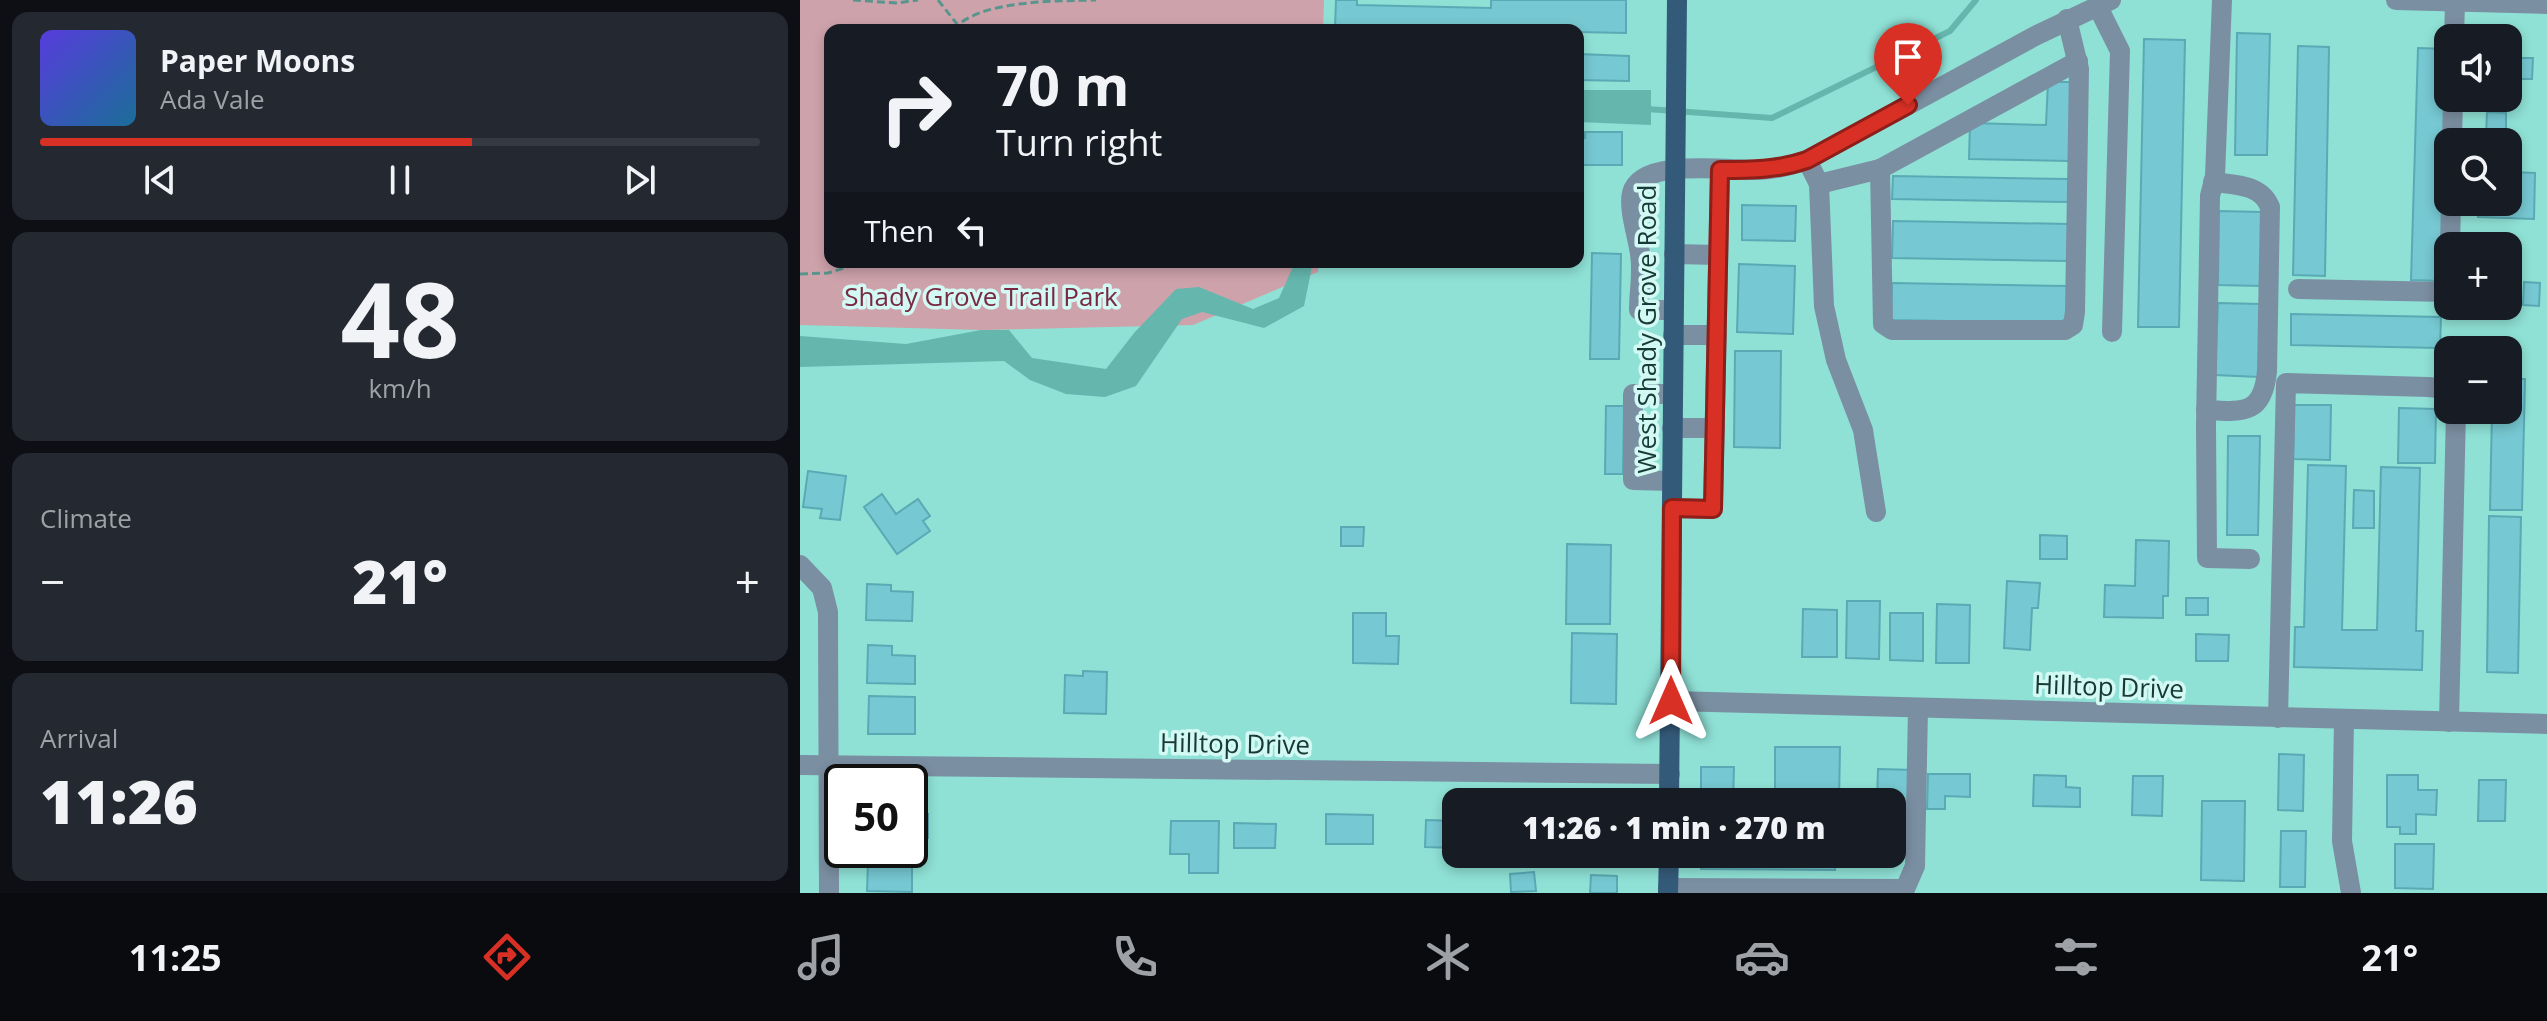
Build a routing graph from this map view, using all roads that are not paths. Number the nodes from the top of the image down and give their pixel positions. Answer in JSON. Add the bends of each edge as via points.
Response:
{"nodes":[{"id":1,"x":1677,"y":0,"type":"edge"},
{"id":2,"x":2222,"y":0,"type":"edge"},
{"id":3,"x":2396,"y":0,"type":"edge"},
{"id":4,"x":2455,"y":2,"type":"edge"},
{"id":5,"x":2104,"y":3,"type":"edge"},
{"id":6,"x":2547,"y":4,"type":"edge"},
{"id":7,"x":2067,"y":19,"type":"junction"},
{"id":8,"x":2454,"y":24,"type":"edge"},
{"id":9,"x":2078,"y":61,"type":"junction"},
{"id":10,"x":1807,"y":160,"type":"junction"},
{"id":11,"x":1674,"y":168,"type":"junction"},
{"id":12,"x":1880,"y":169,"type":"junction"},
{"id":13,"x":1720,"y":170,"type":"junction"},
{"id":14,"x":2213,"y":182,"type":"junction"},
{"id":15,"x":1819,"y":184,"type":"junction"},
{"id":16,"x":1674,"y":254,"type":"junction"},
{"id":17,"x":1718,"y":255,"type":"junction"},
{"id":18,"x":2298,"y":289,"type":"dead end"},
{"id":19,"x":2434,"y":292,"type":"edge"},
{"id":20,"x":1673,"y":310,"type":"junction"},
{"id":21,"x":2112,"y":332,"type":"dead end"},
{"id":22,"x":1673,"y":335,"type":"junction"},
{"id":23,"x":1717,"y":335,"type":"junction"},
{"id":24,"x":2434,"y":388,"type":"edge"},
{"id":25,"x":1672,"y":394,"type":"junction"},
{"id":26,"x":2206,"y":410,"type":"junction"},
{"id":27,"x":2456,"y":424,"type":"edge"},
{"id":28,"x":1672,"y":428,"type":"junction"},
{"id":29,"x":1715,"y":428,"type":"junction"},
{"id":30,"x":1672,"y":481,"type":"junction"},
{"id":31,"x":1672,"y":508,"type":"junction"},
{"id":32,"x":1876,"y":512,"type":"dead end"},
{"id":33,"x":2250,"y":559,"type":"dead end"},
{"id":34,"x":800,"y":565,"type":"edge"},
{"id":35,"x":1671,"y":701,"type":"junction"},
{"id":36,"x":1918,"y":708,"type":"junction"},
{"id":37,"x":2278,"y":718,"type":"junction"},
{"id":38,"x":2344,"y":719,"type":"junction"},
{"id":39,"x":2449,"y":722,"type":"junction"},
{"id":40,"x":2547,"y":724,"type":"edge"},
{"id":41,"x":829,"y":764,"type":"edge"},
{"id":42,"x":800,"y":765,"type":"edge"},
{"id":43,"x":824,"y":766,"type":"edge"},
{"id":44,"x":928,"y":767,"type":"edge"},
{"id":45,"x":1670,"y":774,"type":"junction"},
{"id":46,"x":1670,"y":788,"type":"edge"},
{"id":47,"x":829,"y":868,"type":"edge"},
{"id":48,"x":1669,"y":868,"type":"edge"},
{"id":49,"x":1668,"y":890,"type":"edge"},
{"id":50,"x":829,"y":893,"type":"edge"},
{"id":51,"x":2351,"y":893,"type":"edge"}],
"edges":[{"from":1,"to":11,"type":"main road","name":"West Shady Grove Road"},
{"from":2,"to":14,"type":"street"},
{"from":3,"to":4,"type":"street"},
{"from":4,"to":6,"type":"street"},
{"from":4,"to":8,"type":"street"},
{"from":5,"to":7,"type":"street"},
{"from":5,"to":21,"type":"street","via":[[2120,51]]},
{"from":7,"to":9,"type":"street"},
{"from":7,"to":10,"type":"street"},
{"from":9,"to":12,"type":"street"},
{"from":9,"to":12,"type":"street","via":[[2075,312],[2073,325],[2065,330],[1892,330],[1883,324]]},
{"from":10,"to":13,"type":"street","via":[[1761,170]]},
{"from":10,"to":15,"type":"street"},
{"from":11,"to":13,"type":"street"},
{"from":11,"to":16,"type":"main road","name":"West Shady Grove Road"},
{"from":11,"to":20,"type":"street","via":[[1637,183],[1632,194],[1641,256],[1639,310]]},
{"from":12,"to":15,"type":"street"},
{"from":13,"to":17,"type":"street"},
{"from":14,"to":26,"type":"street"},
{"from":14,"to":26,"type":"street","via":[[2259,191],[2270,207],[2267,371],[2260,401],[2249,410]]},
{"from":15,"to":32,"type":"street","via":[[1824,306],[1836,360],[1863,430]]},
{"from":16,"to":17,"type":"street"},
{"from":16,"to":20,"type":"main road","name":"West Shady Grove Road"},
{"from":17,"to":23,"type":"street"},
{"from":18,"to":19,"type":"street"},
{"from":20,"to":22,"type":"main road","name":"West Shady Grove Road"},
{"from":22,"to":23,"type":"street"},
{"from":22,"to":25,"type":"main road","name":"West Shady Grove Road"},
{"from":23,"to":29,"type":"street"},
{"from":24,"to":37,"type":"street","via":[[2286,383]]},
{"from":25,"to":28,"type":"main road","name":"West Shady Grove Road"},
{"from":25,"to":30,"type":"street","via":[[1633,394],[1633,480]]},
{"from":26,"to":33,"type":"street","via":[[2207,558]]},
{"from":27,"to":39,"type":"street"},
{"from":28,"to":29,"type":"street"},
{"from":28,"to":30,"type":"main road","name":"West Shady Grove Road"},
{"from":29,"to":31,"type":"street","via":[[1713,509]]},
{"from":30,"to":31,"type":"main road","name":"West Shady Grove Road"},
{"from":31,"to":35,"type":"main road","name":"West Shady Grove Road"},
{"from":34,"to":41,"type":"street","via":[[822,588],[828,612]]},
{"from":35,"to":36,"type":"street","name":"Hilltop Drive"},
{"from":35,"to":45,"type":"main road","name":"West Shady Grove Road"},
{"from":36,"to":37,"type":"street","name":"Hilltop Drive"},
{"from":36,"to":49,"type":"street","via":[[1915,866],[1905,889]]},
{"from":37,"to":38,"type":"street","name":"Hilltop Drive"},
{"from":38,"to":39,"type":"street","name":"Hilltop Drive"},
{"from":38,"to":51,"type":"street","via":[[2342,841]]},
{"from":39,"to":40,"type":"street","name":"Hilltop Drive"},
{"from":42,"to":43,"type":"street","name":"Hilltop Drive"},
{"from":44,"to":45,"type":"street","name":"Hilltop Drive"},
{"from":45,"to":46,"type":"main road","name":"West Shady Grove Road"},
{"from":47,"to":50,"type":"street"},
{"from":48,"to":49,"type":"main road"}]}
